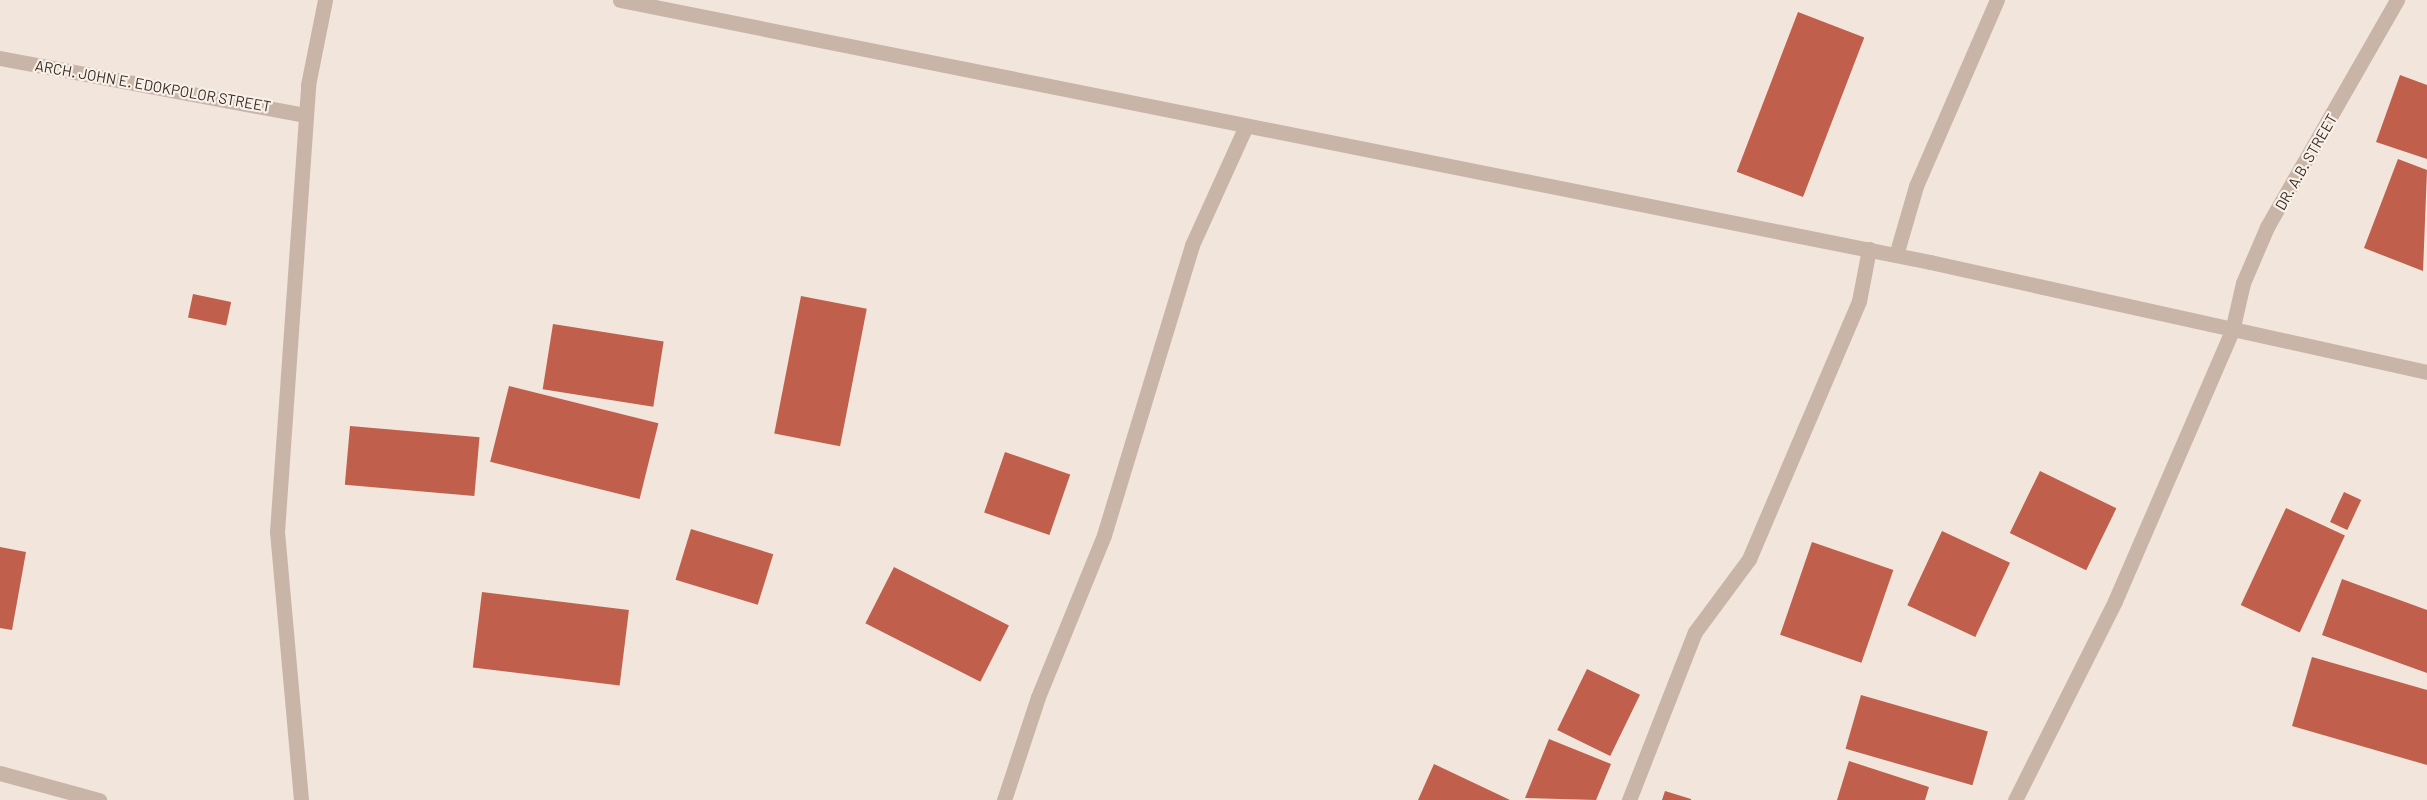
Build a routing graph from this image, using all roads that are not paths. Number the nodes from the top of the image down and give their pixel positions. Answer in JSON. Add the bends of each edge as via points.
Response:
{"nodes":[{"id":1,"x":325,"y":0,"type":"edge"},
{"id":2,"x":620,"y":0,"type":"edge"},
{"id":3,"x":1997,"y":0,"type":"edge"},
{"id":4,"x":2397,"y":0,"type":"edge"},
{"id":5,"x":0,"y":58,"type":"edge"},
{"id":6,"x":306,"y":115,"type":"junction"},
{"id":7,"x":1246,"y":126,"type":"junction"},
{"id":8,"x":1869,"y":249,"type":"junction"},
{"id":9,"x":1896,"y":255,"type":"junction"},
{"id":10,"x":2232,"y":331,"type":"junction"},
{"id":11,"x":2427,"y":372,"type":"edge"},
{"id":12,"x":0,"y":773,"type":"edge"},
{"id":13,"x":99,"y":800,"type":"edge"},
{"id":14,"x":301,"y":800,"type":"edge"},
{"id":15,"x":1004,"y":800,"type":"edge"},
{"id":16,"x":1629,"y":800,"type":"edge"},
{"id":17,"x":2014,"y":800,"type":"edge"}],
"edges":[{"from":1,"to":6,"type":"street"},
{"from":2,"to":7,"type":"street"},
{"from":3,"to":9,"type":"street","via":[[1916,186]]},
{"from":4,"to":10,"type":"street","name":"DR. A.B. STREET","via":[[2267,227],[2243,283]]},
{"from":5,"to":6,"type":"street","name":"ARCH. JOHN E. EDOKPOLOR STREET"},
{"from":6,"to":14,"type":"street","via":[[277,532]]},
{"from":7,"to":8,"type":"street"},
{"from":7,"to":15,"type":"street","via":[[1192,245],[1104,535],[1038,697]]},
{"from":8,"to":9,"type":"street"},
{"from":8,"to":16,"type":"street","via":[[1859,301],[1749,559],[1695,632]]},
{"from":9,"to":10,"type":"street"},
{"from":10,"to":11,"type":"street"},
{"from":10,"to":17,"type":"street","name":"DR. A.B. STREET","via":[[2115,601]]},
{"from":12,"to":13,"type":"street"}]}
